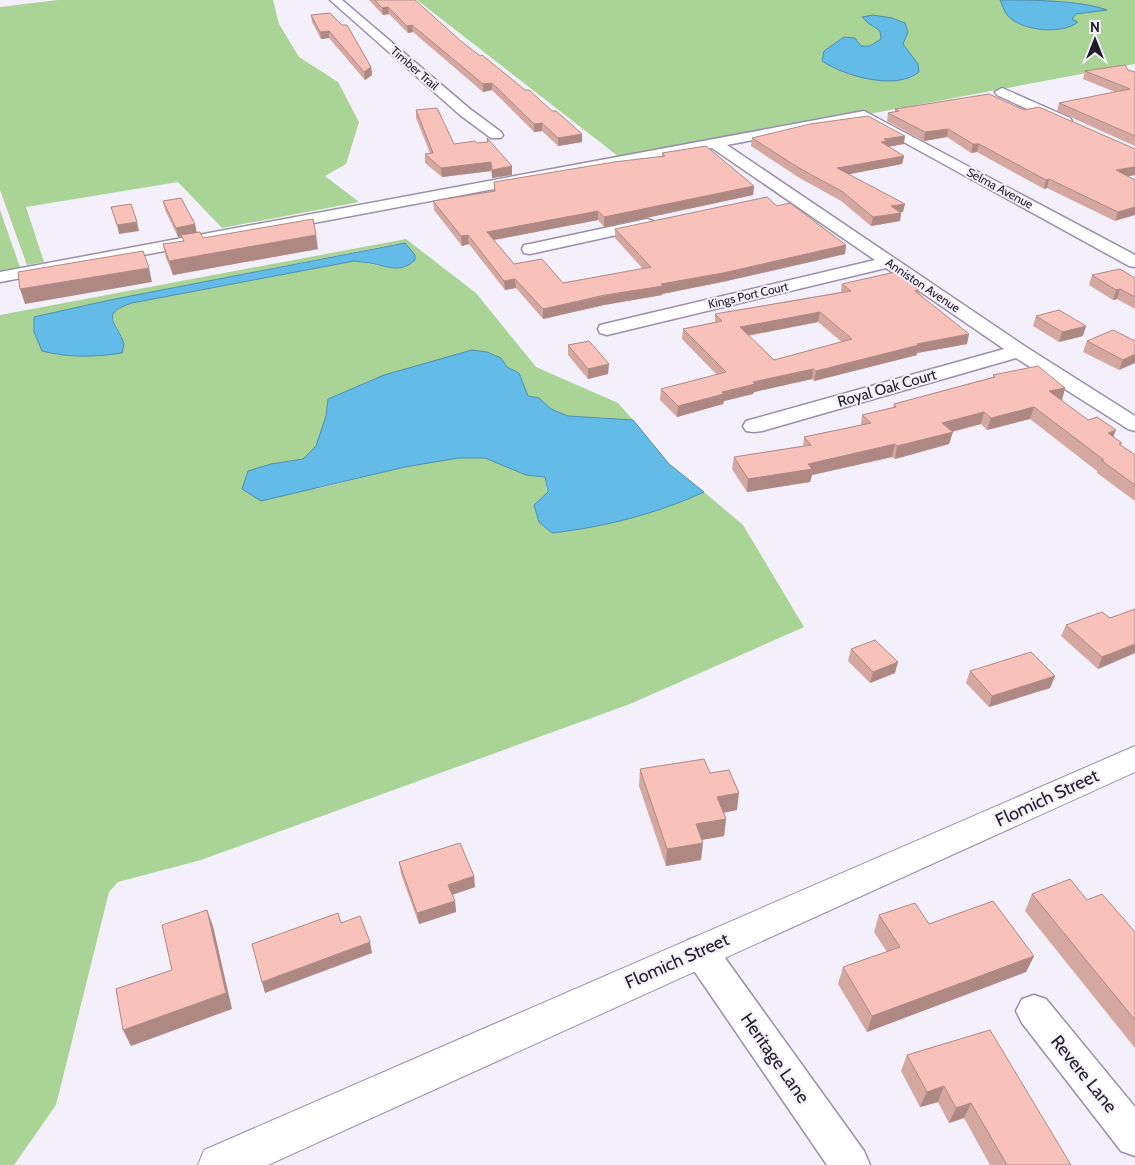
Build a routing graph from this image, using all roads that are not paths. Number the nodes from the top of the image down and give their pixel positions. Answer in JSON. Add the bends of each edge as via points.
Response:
{"nodes":[{"id":1,"x":335,"y":0,"type":"edge"},
{"id":2,"x":1002,"y":92,"type":"dead end"},
{"id":3,"x":1082,"y":129,"type":"edge"},
{"id":4,"x":496,"y":135,"type":"dead end"},
{"id":5,"x":713,"y":142,"type":"junction"},
{"id":6,"x":791,"y":194,"type":"junction"},
{"id":7,"x":772,"y":198,"type":"dead end"},
{"id":8,"x":666,"y":220,"type":"edge"},
{"id":9,"x":530,"y":249,"type":"dead end"},
{"id":10,"x":890,"y":262,"type":"junction"},
{"id":11,"x":1135,"y":262,"type":"edge"},
{"id":12,"x":0,"y":277,"type":"edge"},
{"id":13,"x":607,"y":329,"type":"dead end"},
{"id":14,"x":1019,"y":351,"type":"junction"},
{"id":15,"x":1135,"y":425,"type":"edge"},
{"id":16,"x":754,"y":426,"type":"dead end"},
{"id":17,"x":1135,"y":758,"type":"edge"},
{"id":18,"x":700,"y":951,"type":"junction"},
{"id":19,"x":1034,"y":1010,"type":"dead end"},
{"id":20,"x":1135,"y":1137,"type":"edge"},
{"id":21,"x":218,"y":1165,"type":"edge"},
{"id":22,"x":850,"y":1165,"type":"edge"}],
"edges":[{"from":1,"to":4,"type":"street","name":"Timber Trail"},
{"from":2,"to":3,"type":"street"},
{"from":5,"to":6,"type":"street","name":"Anniston Avenue"},
{"from":5,"to":11,"type":"street","name":"Selma Avenue","via":[[864,115]]},
{"from":5,"to":12,"type":"street"},
{"from":6,"to":7,"type":"street"},
{"from":6,"to":10,"type":"street","name":"Anniston Avenue"},
{"from":8,"to":9,"type":"street"},
{"from":10,"to":13,"type":"street","name":"Kings Port Court"},
{"from":10,"to":14,"type":"street","name":"Anniston Avenue"},
{"from":14,"to":15,"type":"street","name":"Anniston Avenue"},
{"from":14,"to":16,"type":"street","name":"Royal Oak Court"},
{"from":17,"to":18,"type":"street","name":"Flomich Street"},
{"from":18,"to":21,"type":"street","name":"Flomich Street"},
{"from":18,"to":22,"type":"street","name":"Heritage Lane"},
{"from":19,"to":20,"type":"street","name":"Revere Lane"}]}
